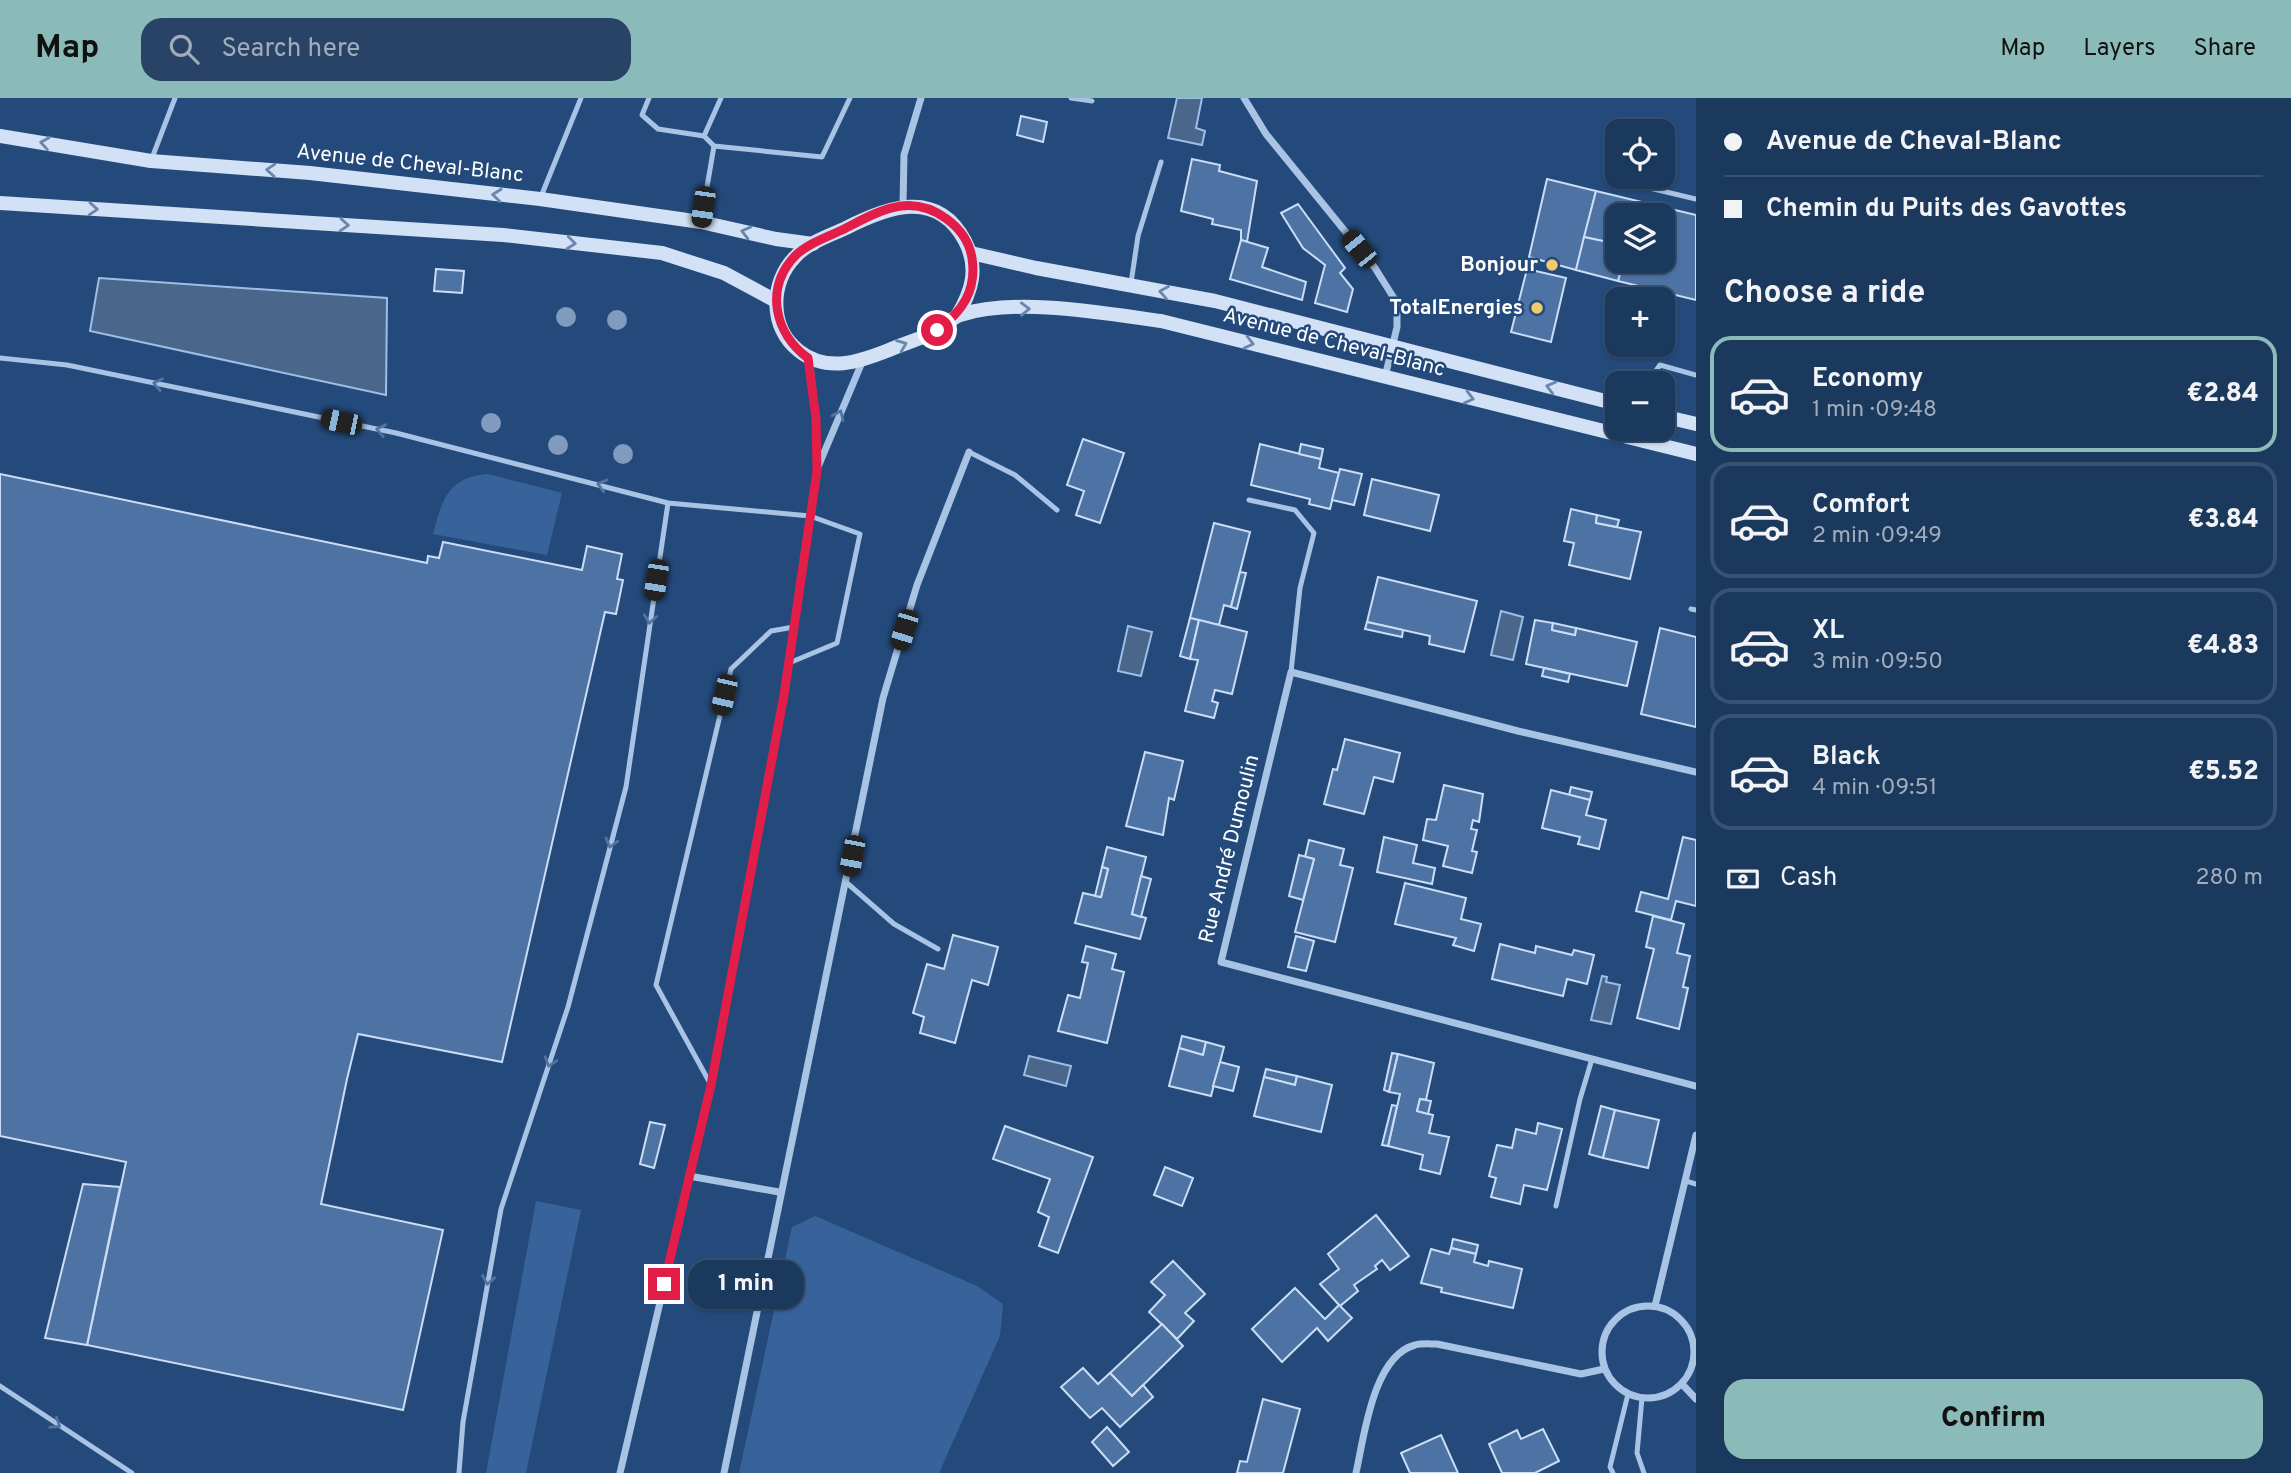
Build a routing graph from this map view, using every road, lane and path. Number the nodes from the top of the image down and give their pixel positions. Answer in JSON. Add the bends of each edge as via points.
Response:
{"nodes":[{"id":1,"x":175,"y":98,"type":"edge"},
{"id":2,"x":581,"y":98,"type":"edge"},
{"id":3,"x":649,"y":98,"type":"edge"},
{"id":4,"x":721,"y":98,"type":"edge"},
{"id":5,"x":850,"y":98,"type":"edge"},
{"id":6,"x":921,"y":98,"type":"edge"},
{"id":7,"x":1071,"y":98,"type":"edge"},
{"id":8,"x":1244,"y":98,"type":"edge"},
{"id":9,"x":1092,"y":101,"type":"dead end"},
{"id":10,"x":0,"y":136,"type":"edge"},
{"id":11,"x":704,"y":136,"type":"junction"},
{"id":12,"x":714,"y":146,"type":"junction"},
{"id":13,"x":151,"y":161,"type":"junction"},
{"id":14,"x":1161,"y":162,"type":"dead end"},
{"id":15,"x":1654,"y":189,"type":"edge"},
{"id":16,"x":540,"y":199,"type":"junction"},
{"id":17,"x":1696,"y":199,"type":"edge"},
{"id":18,"x":0,"y":203,"type":"edge"},
{"id":19,"x":903,"y":205,"type":"junction"},
{"id":20,"x":701,"y":222,"type":"junction"},
{"id":21,"x":813,"y":244,"type":"junction"},
{"id":22,"x":971,"y":253,"type":"junction"},
{"id":23,"x":1130,"y":286,"type":"junction"},
{"id":24,"x":776,"y":301,"type":"junction"},
{"id":25,"x":957,"y":316,"type":"junction"},
{"id":26,"x":1393,"y":346,"type":"junction"},
{"id":27,"x":0,"y":358,"type":"edge"},
{"id":28,"x":808,"y":358,"type":"junction"},
{"id":29,"x":863,"y":360,"type":"junction"},
{"id":30,"x":1656,"y":371,"type":"edge"},
{"id":31,"x":1696,"y":375,"type":"edge"},
{"id":32,"x":1384,"y":377,"type":"junction"},
{"id":33,"x":1605,"y":401,"type":"edge"},
{"id":34,"x":1675,"y":419,"type":"edge"},
{"id":35,"x":1696,"y":424,"type":"edge"},
{"id":36,"x":969,"y":452,"type":"joint"},
{"id":37,"x":1696,"y":454,"type":"edge"},
{"id":38,"x":817,"y":471,"type":"junction"},
{"id":39,"x":1249,"y":500,"type":"dead end"},
{"id":40,"x":668,"y":503,"type":"junction"},
{"id":41,"x":1057,"y":510,"type":"dead end"},
{"id":42,"x":810,"y":516,"type":"junction"},
{"id":43,"x":794,"y":627,"type":"junction"},
{"id":44,"x":789,"y":663,"type":"junction"},
{"id":45,"x":1292,"y":673,"type":"junction"},
{"id":46,"x":1696,"y":772,"type":"edge"},
{"id":47,"x":847,"y":883,"type":"junction"},
{"id":48,"x":938,"y":949,"type":"dead end"},
{"id":49,"x":1592,"y":1059,"type":"junction"},
{"id":50,"x":711,"y":1085,"type":"junction"},
{"id":51,"x":1696,"y":1086,"type":"edge"},
{"id":52,"x":1696,"y":1135,"type":"edge"},
{"id":53,"x":689,"y":1176,"type":"junction"},
{"id":54,"x":1686,"y":1181,"type":"junction"},
{"id":55,"x":1696,"y":1184,"type":"edge"},
{"id":56,"x":779,"y":1192,"type":"junction"},
{"id":57,"x":1556,"y":1206,"type":"dead end"},
{"id":58,"x":1655,"y":1306,"type":"junction"},
{"id":59,"x":1604,"y":1369,"type":"junction"},
{"id":60,"x":1682,"y":1384,"type":"junction"},
{"id":61,"x":0,"y":1386,"type":"edge"},
{"id":62,"x":1628,"y":1394,"type":"junction"},
{"id":63,"x":1642,"y":1398,"type":"junction"},
{"id":64,"x":1696,"y":1399,"type":"edge"},
{"id":65,"x":132,"y":1473,"type":"edge"},
{"id":66,"x":459,"y":1473,"type":"edge"},
{"id":67,"x":620,"y":1473,"type":"edge"},
{"id":68,"x":724,"y":1473,"type":"edge"},
{"id":69,"x":1356,"y":1473,"type":"edge"},
{"id":70,"x":1613,"y":1473,"type":"edge"},
{"id":71,"x":1644,"y":1473,"type":"edge"}],
"edges":[{"from":1,"to":13,"type":"lane"},
{"from":2,"to":16,"type":"lane"},
{"from":3,"to":11,"type":"lane","via":[[642,115],[658,130]]},
{"from":4,"to":11,"type":"lane"},
{"from":5,"to":12,"type":"lane","via":[[822,157]]},
{"from":6,"to":19,"type":"street","via":[[904,155]]},
{"from":7,"to":9,"type":"lane"},
{"from":8,"to":26,"type":"street","via":[[1266,134],[1375,268],[1397,303]]},
{"from":13,"to":10,"type":"main road","name":"Avenue de Cheval-Blanc","one_way":true},
{"from":11,"to":12,"type":"lane"},
{"from":12,"to":20,"type":"lane"},
{"from":16,"to":13,"type":"main road","name":"Avenue de Cheval-Blanc","one_way":true,"via":[[310,173]]},
{"from":14,"to":23,"type":"lane","via":[[1138,236]]},
{"from":15,"to":17,"type":"lane"},
{"from":16,"to":20,"type":"main road","name":"Avenue de Cheval-Blanc"},
{"from":18,"to":24,"type":"main road","one_way":true,"via":[[503,235],[662,253],[724,273]]},
{"from":19,"to":21,"type":"main road","via":[[879,211]]},
{"from":19,"to":22,"type":"main road","via":[[930,209],[947,219]]},
{"from":21,"to":20,"type":"main road","name":"Avenue de Cheval-Blanc","one_way":true},
{"from":21,"to":24,"type":"main road","via":[[796,256],[782,275]]},
{"from":22,"to":23,"type":"main road","name":"Avenue de Cheval-Blanc"},
{"from":22,"to":25,"type":"main road","via":[[972,284]]},
{"from":26,"to":23,"type":"main road","name":"Avenue de Cheval-Blanc","one_way":true,"via":[[1215,301]]},
{"from":24,"to":28,"type":"main road","via":[[787,338]]},
{"from":29,"to":25,"type":"main road","name":"Avenue de Cheval-Blanc","one_way":true,"via":[[937,330]]},
{"from":25,"to":32,"type":"main road","name":"Avenue de Cheval-Blanc","one_way":true,"via":[[983,310],[1084,310],[1161,321]]},
{"from":26,"to":32,"type":"street"},
{"from":33,"to":26,"type":"main road","name":"Avenue de Cheval-Blanc","one_way":true},
{"from":40,"to":27,"type":"lane","one_way":true,"via":[[396,433],[67,365]]},
{"from":28,"to":29,"type":"main road","name":"Avenue de Cheval-Blanc","via":[[832,365]]},
{"from":28,"to":38,"type":"street"},
{"from":38,"to":29,"type":"street","one_way":true},
{"from":30,"to":31,"type":"lane","via":[[1660,365]]},
{"from":32,"to":37,"type":"main road","name":"Avenue de Cheval-Blanc","one_way":true},
{"from":34,"to":35,"type":"main road"},
{"from":36,"to":41,"type":"lane","via":[[1015,475]]},
{"from":36,"to":47,"type":"street","via":[[917,585],[883,698]]},
{"from":38,"to":42,"type":"street"},
{"from":39,"to":45,"type":"lane","via":[[1295,510],[1314,533],[1300,588]]},
{"from":40,"to":42,"type":"lane"},
{"from":40,"to":66,"type":"lane","one_way":true,"via":[[626,787],[568,1007],[501,1209],[463,1422]]},
{"from":42,"to":43,"type":"street"},
{"from":42,"to":44,"type":"lane","via":[[860,534],[837,643]]},
{"from":43,"to":44,"type":"street"},
{"from":43,"to":50,"type":"lane","via":[[771,631],[731,669],[656,985]]},
{"from":44,"to":50,"type":"street"},
{"from":45,"to":46,"type":"street"},
{"from":45,"to":49,"type":"street","name":"Rue André Dumoulin","via":[[1221,962]]},
{"from":47,"to":48,"type":"lane","via":[[894,924]]},
{"from":47,"to":56,"type":"street"},
{"from":49,"to":51,"type":"street","name":"Rue André Dumoulin"},
{"from":49,"to":57,"type":"lane"},
{"from":50,"to":53,"type":"street"},
{"from":52,"to":54,"type":"street"},
{"from":53,"to":56,"type":"street"},
{"from":53,"to":67,"type":"street"},
{"from":54,"to":55,"type":"lane"},
{"from":54,"to":58,"type":"street"},
{"from":56,"to":68,"type":"street"},
{"from":58,"to":59,"type":"street","via":[[1638,1306],[1611,1323],[1601,1353]]},
{"from":58,"to":60,"type":"street","via":[[1684,1322],[1692,1336],[1695,1353]]},
{"from":59,"to":62,"type":"street"},
{"from":59,"to":69,"type":"street","via":[[1581,1374],[1437,1344],[1413,1345],[1387,1366],[1373,1396]]},
{"from":60,"to":63,"type":"street","via":[[1670,1392]]},
{"from":60,"to":64,"type":"street"},
{"from":61,"to":65,"type":"lane","one_way":true},
{"from":62,"to":63,"type":"street"},
{"from":62,"to":70,"type":"lane","via":[[1610,1467]]},
{"from":63,"to":71,"type":"lane","via":[[1637,1453]]}]}
